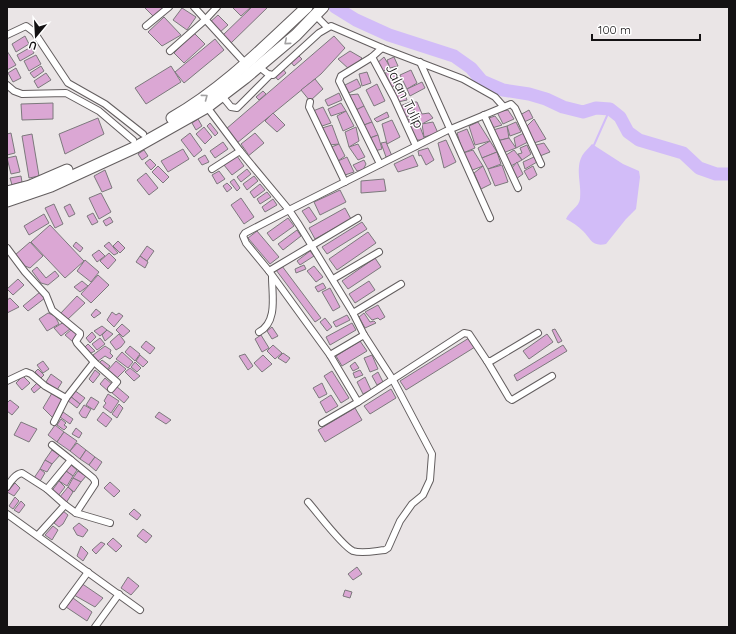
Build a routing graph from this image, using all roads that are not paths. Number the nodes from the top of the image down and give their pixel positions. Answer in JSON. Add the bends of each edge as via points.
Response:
{"nodes":[{"id":1,"x":168,"y":7,"type":"edge"},
{"id":2,"x":194,"y":7,"type":"edge"},
{"id":3,"x":218,"y":7,"type":"edge"},
{"id":4,"x":307,"y":7,"type":"edge"},
{"id":5,"x":323,"y":7,"type":"edge"},
{"id":6,"x":315,"y":16,"type":"junction"},
{"id":7,"x":205,"y":20,"type":"junction"},
{"id":8,"x":146,"y":26,"type":"dead end"},
{"id":9,"x":327,"y":28,"type":"junction"},
{"id":10,"x":7,"y":35,"type":"edge"},
{"id":11,"x":382,"y":48,"type":"junction"},
{"id":12,"x":170,"y":51,"type":"dead end"},
{"id":13,"x":372,"y":57,"type":"junction"},
{"id":14,"x":420,"y":62,"type":"junction"},
{"id":15,"x":246,"y":64,"type":"junction"},
{"id":16,"x":258,"y":66,"type":"junction"},
{"id":17,"x":270,"y":75,"type":"junction"},
{"id":18,"x":68,"y":83,"type":"junction"},
{"id":19,"x":7,"y":85,"type":"edge"},
{"id":20,"x":66,"y":93,"type":"junction"},
{"id":21,"x":222,"y":96,"type":"junction"},
{"id":22,"x":310,"y":102,"type":"dead end"},
{"id":23,"x":105,"y":104,"type":"junction"},
{"id":24,"x":504,"y":106,"type":"junction"},
{"id":25,"x":206,"y":107,"type":"junction"},
{"id":26,"x":99,"y":111,"type":"junction"},
{"id":27,"x":484,"y":115,"type":"junction"},
{"id":28,"x":450,"y":129,"type":"junction"},
{"id":29,"x":143,"y":134,"type":"junction"},
{"id":30,"x":133,"y":140,"type":"junction"},
{"id":31,"x":416,"y":146,"type":"junction"},
{"id":32,"x":240,"y":151,"type":"junction"},
{"id":33,"x":380,"y":164,"type":"junction"},
{"id":34,"x":541,"y":164,"type":"dead end"},
{"id":35,"x":212,"y":169,"type":"dead end"},
{"id":36,"x":345,"y":182,"type":"junction"},
{"id":37,"x":518,"y":188,"type":"dead end"},
{"id":38,"x":7,"y":192,"type":"edge"},
{"id":39,"x":7,"y":201,"type":"edge"},
{"id":40,"x":289,"y":210,"type":"junction"},
{"id":41,"x":358,"y":218,"type":"dead end"},
{"id":42,"x":490,"y":218,"type":"dead end"},
{"id":43,"x":312,"y":246,"type":"junction"},
{"id":44,"x":7,"y":248,"type":"edge"},
{"id":45,"x":379,"y":252,"type":"dead end"},
{"id":46,"x":270,"y":274,"type":"junction"},
{"id":47,"x":333,"y":279,"type":"junction"},
{"id":48,"x":402,"y":284,"type":"dead end"},
{"id":49,"x":353,"y":313,"type":"junction"},
{"id":50,"x":259,"y":332,"type":"dead end"},
{"id":51,"x":538,"y":333,"type":"dead end"},
{"id":52,"x":364,"y":335,"type":"junction"},
{"id":53,"x":330,"y":355,"type":"junction"},
{"id":54,"x":487,"y":361,"type":"junction"},
{"id":55,"x":94,"y":362,"type":"junction"},
{"id":56,"x":552,"y":376,"type":"dead end"},
{"id":57,"x":393,"y":380,"type":"junction"},
{"id":58,"x":7,"y":381,"type":"edge"},
{"id":59,"x":111,"y":389,"type":"dead end"},
{"id":60,"x":66,"y":398,"type":"junction"},
{"id":61,"x":358,"y":402,"type":"junction"},
{"id":62,"x":54,"y":422,"type":"dead end"},
{"id":63,"x":322,"y":423,"type":"dead end"},
{"id":64,"x":52,"y":445,"type":"dead end"},
{"id":65,"x":71,"y":460,"type":"junction"},
{"id":66,"x":7,"y":487,"type":"edge"},
{"id":67,"x":47,"y":489,"type":"junction"},
{"id":68,"x":308,"y":502,"type":"dead end"},
{"id":69,"x":65,"y":505,"type":"junction"},
{"id":70,"x":76,"y":512,"type":"junction"},
{"id":71,"x":7,"y":514,"type":"edge"},
{"id":72,"x":110,"y":523,"type":"dead end"},
{"id":73,"x":38,"y":535,"type":"junction"},
{"id":74,"x":88,"y":572,"type":"junction"},
{"id":75,"x":119,"y":594,"type":"junction"},
{"id":76,"x":63,"y":606,"type":"dead end"},
{"id":77,"x":140,"y":610,"type":"dead end"},
{"id":78,"x":95,"y":627,"type":"edge"}],
"edges":[{"from":1,"to":8,"type":"street"},
{"from":2,"to":7,"type":"street"},
{"from":3,"to":7,"type":"street"},
{"from":4,"to":6,"type":"street"},
{"from":4,"to":15,"type":"highway"},
{"from":5,"to":6,"type":"highway"},
{"from":6,"to":9,"type":"street"},
{"from":6,"to":16,"type":"highway","one_way":true},
{"from":7,"to":12,"type":"street"},
{"from":7,"to":15,"type":"street"},
{"from":9,"to":11,"type":"street","via":[[334,27]]},
{"from":9,"to":17,"type":"street"},
{"from":10,"to":18,"type":"street","via":[[29,27]]},
{"from":11,"to":13,"type":"street"},
{"from":11,"to":14,"type":"street"},
{"from":13,"to":31,"type":"street","name":"Jalan Tulip"},
{"from":13,"to":33,"type":"street","via":[[341,76],[339,81]]},
{"from":14,"to":24,"type":"street","via":[[479,87]]},
{"from":14,"to":28,"type":"street"},
{"from":29,"to":15,"type":"highway","one_way":true,"via":[[203,99]]},
{"from":16,"to":17,"type":"street"},
{"from":16,"to":21,"type":"highway"},
{"from":17,"to":21,"type":"street","via":[[237,108],[231,107]]},
{"from":18,"to":20,"type":"street"},
{"from":18,"to":23,"type":"street"},
{"from":19,"to":20,"type":"street","via":[[22,94]]},
{"from":20,"to":26,"type":"street"},
{"from":21,"to":25,"type":"highway"},
{"from":22,"to":36,"type":"street","via":[[309,107]]},
{"from":23,"to":26,"type":"street"},
{"from":23,"to":29,"type":"street"},
{"from":24,"to":27,"type":"street"},
{"from":24,"to":34,"type":"street","via":[[514,105]]},
{"from":25,"to":32,"type":"street"},
{"from":25,"to":39,"type":"highway","via":[[136,147],[51,186]]},
{"from":26,"to":30,"type":"street"},
{"from":27,"to":28,"type":"street"},
{"from":27,"to":37,"type":"street"},
{"from":28,"to":31,"type":"street"},
{"from":28,"to":42,"type":"street"},
{"from":29,"to":30,"type":"highway"},
{"from":30,"to":38,"type":"highway","via":[[56,176]]},
{"from":31,"to":33,"type":"street"},
{"from":32,"to":35,"type":"street"},
{"from":32,"to":40,"type":"street"},
{"from":33,"to":36,"type":"street"},
{"from":36,"to":40,"type":"street"},
{"from":40,"to":43,"type":"street"},
{"from":40,"to":46,"type":"street","via":[[243,236]]},
{"from":41,"to":43,"type":"street"},
{"from":43,"to":46,"type":"street"},
{"from":43,"to":47,"type":"street"},
{"from":44,"to":55,"type":"street","via":[[46,295],[52,310],[80,333],[76,341]]},
{"from":45,"to":47,"type":"street"},
{"from":46,"to":50,"type":"street","via":[[272,315],[269,324]]},
{"from":46,"to":53,"type":"street"},
{"from":47,"to":49,"type":"street"},
{"from":48,"to":49,"type":"street"},
{"from":49,"to":52,"type":"street"},
{"from":51,"to":54,"type":"street"},
{"from":52,"to":53,"type":"street"},
{"from":52,"to":57,"type":"street"},
{"from":53,"to":61,"type":"street"},
{"from":54,"to":56,"type":"street","via":[[512,400]]},
{"from":54,"to":57,"type":"street","via":[[469,334],[464,333]]},
{"from":55,"to":59,"type":"street","via":[[117,382]]},
{"from":55,"to":60,"type":"street"},
{"from":57,"to":61,"type":"street"},
{"from":57,"to":68,"type":"street","via":[[432,454],[432,473],[423,495],[412,504],[400,521],[388,548],[359,552],[352,550],[344,545]]},
{"from":58,"to":60,"type":"street","via":[[26,372]]},
{"from":60,"to":62,"type":"street"},
{"from":61,"to":63,"type":"street"},
{"from":64,"to":65,"type":"street"},
{"from":65,"to":67,"type":"street"},
{"from":65,"to":70,"type":"street","via":[[95,481]]},
{"from":66,"to":67,"type":"street","via":[[22,473]]},
{"from":67,"to":69,"type":"street"},
{"from":69,"to":70,"type":"street"},
{"from":69,"to":73,"type":"street"},
{"from":70,"to":72,"type":"street"},
{"from":71,"to":73,"type":"street"},
{"from":73,"to":74,"type":"street"},
{"from":74,"to":75,"type":"street"},
{"from":74,"to":76,"type":"street"},
{"from":75,"to":77,"type":"street"},
{"from":75,"to":78,"type":"street"}]}
